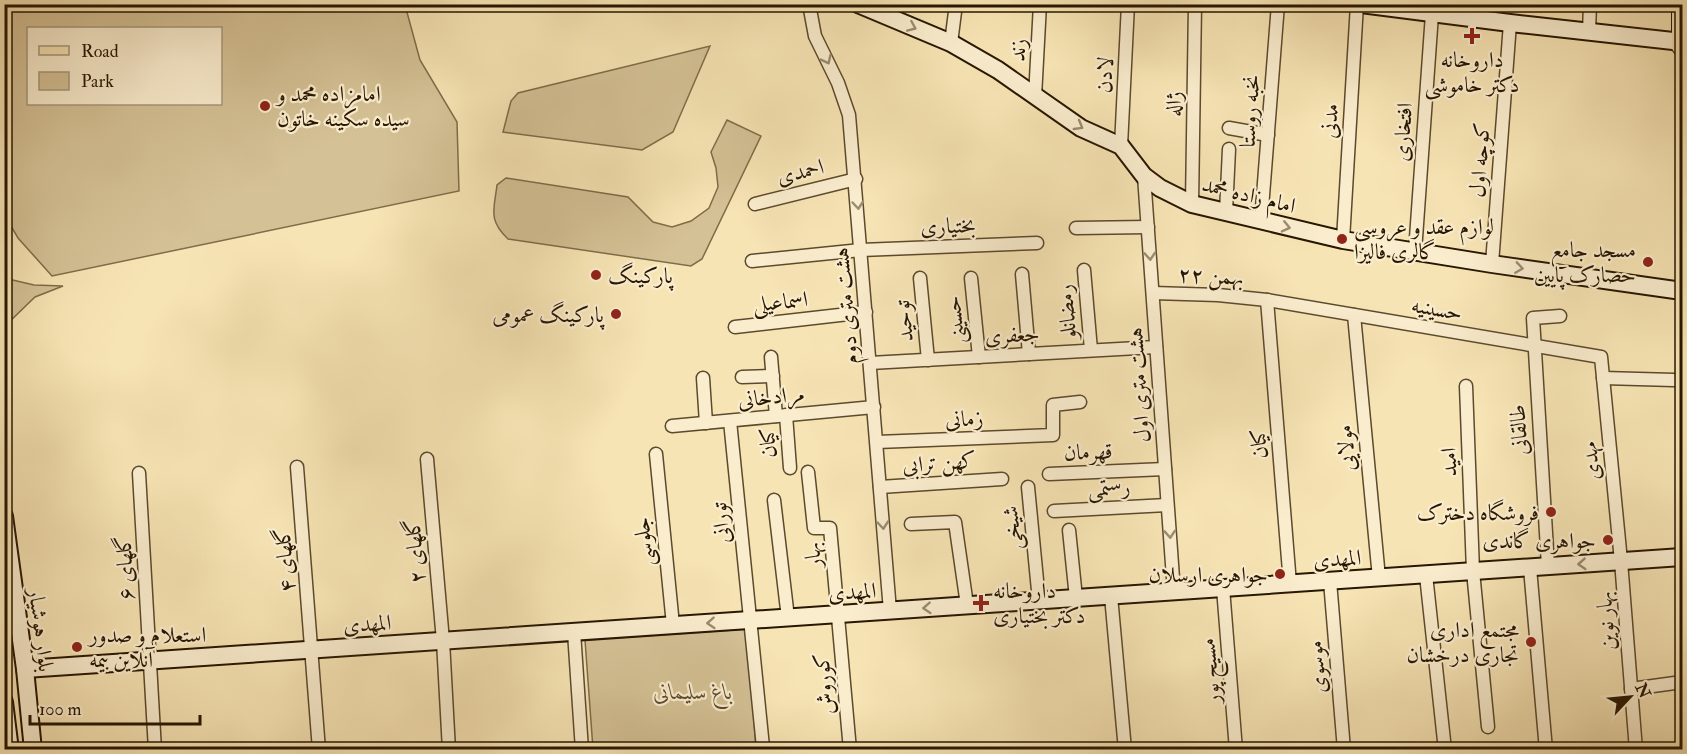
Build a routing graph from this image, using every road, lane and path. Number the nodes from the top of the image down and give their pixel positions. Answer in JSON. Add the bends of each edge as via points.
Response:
{"nodes":[{"id":1,"x":809,"y":4,"type":"edge"},
{"id":2,"x":858,"y":4,"type":"edge"},
{"id":3,"x":956,"y":4,"type":"edge"},
{"id":4,"x":1040,"y":4,"type":"edge"},
{"id":5,"x":1128,"y":4,"type":"edge"},
{"id":6,"x":1195,"y":4,"type":"edge"},
{"id":7,"x":1278,"y":4,"type":"edge"},
{"id":8,"x":1359,"y":4,"type":"edge"},
{"id":9,"x":1590,"y":4,"type":"edge"},
{"id":10,"x":1682,"y":4,"type":"edge"},
{"id":11,"x":1432,"y":14,"type":"junction"},
{"id":12,"x":1510,"y":23,"type":"junction"},
{"id":13,"x":1589,"y":32,"type":"junction"},
{"id":14,"x":951,"y":44,"type":"junction"},
{"id":15,"x":1682,"y":44,"type":"edge"},
{"id":16,"x":1035,"y":97,"type":"junction"},
{"id":17,"x":1229,"y":128,"type":"dead end"},
{"id":18,"x":1268,"y":135,"type":"junction"},
{"id":19,"x":1121,"y":146,"type":"junction"},
{"id":20,"x":1229,"y":149,"type":"dead end"},
{"id":21,"x":1144,"y":176,"type":"junction"},
{"id":22,"x":856,"y":179,"type":"junction"},
{"id":23,"x":755,"y":204,"type":"dead end"},
{"id":24,"x":1192,"y":204,"type":"junction"},
{"id":25,"x":1226,"y":212,"type":"junction"},
{"id":26,"x":1262,"y":221,"type":"junction"},
{"id":27,"x":1148,"y":227,"type":"junction"},
{"id":28,"x":1076,"y":228,"type":"dead end"},
{"id":29,"x":1343,"y":240,"type":"junction"},
{"id":30,"x":1037,"y":243,"type":"dead end"},
{"id":31,"x":861,"y":250,"type":"junction"},
{"id":32,"x":1415,"y":252,"type":"junction"},
{"id":33,"x":752,"y":261,"type":"dead end"},
{"id":34,"x":1492,"y":264,"type":"junction"},
{"id":35,"x":1084,"y":270,"type":"dead end"},
{"id":36,"x":1022,"y":274,"type":"dead end"},
{"id":37,"x":920,"y":278,"type":"dead end"},
{"id":38,"x":971,"y":278,"type":"dead end"},
{"id":39,"x":1683,"y":291,"type":"edge"},
{"id":40,"x":1153,"y":293,"type":"junction"},
{"id":41,"x":1267,"y":300,"type":"junction"},
{"id":42,"x":866,"y":312,"type":"junction"},
{"id":43,"x":1354,"y":315,"type":"junction"},
{"id":44,"x":1560,"y":316,"type":"dead end"},
{"id":45,"x":735,"y":327,"type":"dead end"},
{"id":46,"x":1533,"y":346,"type":"junction"},
{"id":47,"x":1156,"y":347,"type":"junction"},
{"id":48,"x":1090,"y":350,"type":"junction"},
{"id":49,"x":1029,"y":354,"type":"junction"},
{"id":50,"x":771,"y":357,"type":"dead end"},
{"id":51,"x":979,"y":357,"type":"junction"},
{"id":52,"x":1601,"y":357,"type":"joint"},
{"id":53,"x":928,"y":360,"type":"junction"},
{"id":54,"x":870,"y":363,"type":"junction"},
{"id":55,"x":773,"y":376,"type":"junction"},
{"id":56,"x":742,"y":377,"type":"dead end"},
{"id":57,"x":703,"y":378,"type":"dead end"},
{"id":58,"x":1603,"y":378,"type":"junction"},
{"id":59,"x":1674,"y":380,"type":"dead end"},
{"id":60,"x":1467,"y":386,"type":"dead end"},
{"id":61,"x":1080,"y":402,"type":"dead end"},
{"id":62,"x":874,"y":407,"type":"junction"},
{"id":63,"x":781,"y":416,"type":"junction"},
{"id":64,"x":730,"y":421,"type":"junction"},
{"id":65,"x":706,"y":423,"type":"junction"},
{"id":66,"x":672,"y":426,"type":"dead end"},
{"id":67,"x":877,"y":442,"type":"junction"},
{"id":68,"x":656,"y":454,"type":"dead end"},
{"id":69,"x":428,"y":459,"type":"dead end"},
{"id":70,"x":297,"y":467,"type":"dead end"},
{"id":71,"x":790,"y":468,"type":"dead end"},
{"id":72,"x":1165,"y":470,"type":"junction"},
{"id":73,"x":808,"y":472,"type":"dead end"},
{"id":74,"x":139,"y":474,"type":"dead end"},
{"id":75,"x":1049,"y":474,"type":"dead end"},
{"id":76,"x":1002,"y":479,"type":"dead end"},
{"id":77,"x":880,"y":487,"type":"junction"},
{"id":78,"x":1028,"y":487,"type":"dead end"},
{"id":79,"x":774,"y":500,"type":"dead end"},
{"id":80,"x":1167,"y":505,"type":"junction"},
{"id":81,"x":1054,"y":511,"type":"dead end"},
{"id":82,"x":4,"y":516,"type":"edge"},
{"id":83,"x":910,"y":524,"type":"dead end"},
{"id":84,"x":1069,"y":530,"type":"dead end"},
{"id":85,"x":1683,"y":557,"type":"edge"},
{"id":86,"x":1621,"y":561,"type":"junction"},
{"id":87,"x":1548,"y":566,"type":"junction"},
{"id":88,"x":1530,"y":568,"type":"junction"},
{"id":89,"x":1473,"y":571,"type":"junction"},
{"id":90,"x":1426,"y":575,"type":"junction"},
{"id":91,"x":1379,"y":578,"type":"junction"},
{"id":92,"x":1330,"y":581,"type":"junction"},
{"id":93,"x":1290,"y":584,"type":"junction"},
{"id":94,"x":1223,"y":588,"type":"junction"},
{"id":95,"x":1174,"y":592,"type":"junction"},
{"id":96,"x":1112,"y":596,"type":"junction"},
{"id":97,"x":1076,"y":598,"type":"junction"},
{"id":98,"x":1039,"y":601,"type":"junction"},
{"id":99,"x":967,"y":606,"type":"junction"},
{"id":100,"x":890,"y":611,"type":"junction"},
{"id":101,"x":838,"y":614,"type":"junction"},
{"id":102,"x":788,"y":618,"type":"junction"},
{"id":103,"x":751,"y":620,"type":"junction"},
{"id":104,"x":673,"y":626,"type":"junction"},
{"id":105,"x":574,"y":632,"type":"junction"},
{"id":106,"x":443,"y":641,"type":"junction"},
{"id":107,"x":312,"y":650,"type":"junction"},
{"id":108,"x":150,"y":661,"type":"junction"},
{"id":109,"x":25,"y":669,"type":"junction"},
{"id":110,"x":1683,"y":682,"type":"edge"},
{"id":111,"x":1631,"y":689,"type":"junction"},
{"id":112,"x":4,"y":702,"type":"edge"},
{"id":113,"x":1488,"y":727,"type":"dead end"},
{"id":114,"x":763,"y":747,"type":"dead end"},
{"id":115,"x":10,"y":750,"type":"edge"},
{"id":116,"x":33,"y":750,"type":"edge"},
{"id":117,"x":155,"y":750,"type":"edge"},
{"id":118,"x":319,"y":750,"type":"edge"},
{"id":119,"x":449,"y":750,"type":"edge"},
{"id":120,"x":582,"y":750,"type":"edge"},
{"id":121,"x":850,"y":750,"type":"edge"},
{"id":122,"x":1125,"y":750,"type":"edge"},
{"id":123,"x":1236,"y":750,"type":"edge"},
{"id":124,"x":1344,"y":750,"type":"edge"},
{"id":125,"x":1445,"y":750,"type":"edge"},
{"id":126,"x":1546,"y":750,"type":"edge"},
{"id":127,"x":1636,"y":750,"type":"edge"}],
"edges":[{"from":1,"to":22,"type":"street","name":"هشت متری دوم","one_way":true,"via":[[815,36],[849,115]]},
{"from":2,"to":14,"type":"street","name":"امام زاده محمد","one_way":true},
{"from":3,"to":14,"type":"street"},
{"from":4,"to":16,"type":"street","name":"زند"},
{"from":5,"to":19,"type":"street","name":"لادن"},
{"from":6,"to":24,"type":"street","name":"ژاله"},
{"from":7,"to":18,"type":"street","name":"نخبه روستا"},
{"from":8,"to":11,"type":"street"},
{"from":8,"to":29,"type":"street","name":"مدنی"},
{"from":9,"to":13,"type":"street"},
{"from":10,"to":15,"type":"main road"},
{"from":11,"to":12,"type":"street"},
{"from":11,"to":32,"type":"street","name":"افتخاری"},
{"from":12,"to":13,"type":"street"},
{"from":12,"to":34,"type":"street","name":"کوچه اول"},
{"from":13,"to":15,"type":"street"},
{"from":14,"to":16,"type":"street","name":"امام زاده محمد","via":[[998,70]]},
{"from":16,"to":19,"type":"street","name":"امام زاده محمد","one_way":true,"via":[[1081,128]]},
{"from":17,"to":18,"type":"street"},
{"from":18,"to":26,"type":"street","name":"نخبه روستا"},
{"from":19,"to":21,"type":"street","name":"امام زاده محمد"},
{"from":20,"to":25,"type":"street"},
{"from":21,"to":24,"type":"street","name":"امام زاده محمد"},
{"from":21,"to":27,"type":"street","name":"هشت متری اول"},
{"from":22,"to":23,"type":"street","name":"احمدی"},
{"from":22,"to":31,"type":"street","name":"هشت متری دوم","one_way":true},
{"from":24,"to":25,"type":"street","name":"امام زاده محمد"},
{"from":25,"to":26,"type":"street","name":"امام زاده محمد"},
{"from":26,"to":29,"type":"street","name":"امام زاده محمد","one_way":true},
{"from":27,"to":28,"type":"street"},
{"from":27,"to":40,"type":"street","name":"هشت متری اول","one_way":true},
{"from":29,"to":32,"type":"street","name":"امام زاده محمد"},
{"from":30,"to":31,"type":"street","name":"بختیاری"},
{"from":31,"to":33,"type":"street","name":"بختیاری"},
{"from":31,"to":42,"type":"street","name":"هشت متری دوم"},
{"from":32,"to":34,"type":"street","name":"امام زاده محمد"},
{"from":34,"to":39,"type":"street","name":"امام زاده محمد","one_way":true},
{"from":35,"to":48,"type":"street","name":"رمضانلو"},
{"from":36,"to":49,"type":"street"},
{"from":37,"to":53,"type":"street","name":"توحید"},
{"from":38,"to":51,"type":"street","name":"حسینی"},
{"from":40,"to":41,"type":"street","name":"۲۲ بهمن"},
{"from":40,"to":47,"type":"street","name":"هشت متری اول"},
{"from":41,"to":43,"type":"street","name":"حسینیه"},
{"from":41,"to":93,"type":"street","name":"کیان"},
{"from":42,"to":45,"type":"street","name":"اسماعیلی"},
{"from":42,"to":54,"type":"street","name":"هشت متری دوم"},
{"from":43,"to":46,"type":"street","name":"حسینیه"},
{"from":43,"to":91,"type":"street","name":"مولایی"},
{"from":44,"to":46,"type":"street","name":"طالقانی","via":[[1533,318]]},
{"from":46,"to":52,"type":"street","name":"حسینیه"},
{"from":46,"to":87,"type":"street","name":"طالقانی"},
{"from":47,"to":48,"type":"street","name":"جعفری"},
{"from":47,"to":72,"type":"street","name":"هشت متری اول"},
{"from":48,"to":49,"type":"street","name":"جعفری"},
{"from":49,"to":51,"type":"street","name":"جعفری"},
{"from":50,"to":55,"type":"street","name":"کیان"},
{"from":51,"to":53,"type":"street","name":"جعفری"},
{"from":52,"to":58,"type":"street","name":"مهدی"},
{"from":53,"to":54,"type":"street","name":"جعفری"},
{"from":54,"to":62,"type":"street","name":"هشت متری دوم"},
{"from":55,"to":56,"type":"street"},
{"from":55,"to":63,"type":"street","name":"کیان"},
{"from":57,"to":65,"type":"street"},
{"from":58,"to":59,"type":"street"},
{"from":58,"to":86,"type":"street","name":"مهدی"},
{"from":60,"to":89,"type":"street","name":"امید"},
{"from":61,"to":67,"type":"street","name":"زمانی","via":[[1053,405],[1053,435]]},
{"from":62,"to":63,"type":"street","name":"مرادخانی"},
{"from":62,"to":67,"type":"street","name":"هشت متری دوم"},
{"from":63,"to":64,"type":"street","name":"مرادخانی"},
{"from":63,"to":71,"type":"street","name":"کیان"},
{"from":64,"to":65,"type":"street","name":"مرادخانی"},
{"from":64,"to":103,"type":"street","name":"تورانی"},
{"from":65,"to":66,"type":"street","name":"مرادخانی"},
{"from":67,"to":77,"type":"street","name":"هشت متری دوم"},
{"from":68,"to":104,"type":"street","name":"جلوسی"},
{"from":69,"to":106,"type":"street","name":"گلهای ۲"},
{"from":70,"to":107,"type":"street","name":"گلهای ۴"},
{"from":72,"to":75,"type":"street","name":"قهرمان"},
{"from":72,"to":80,"type":"street","name":"هشت متری اول"},
{"from":73,"to":101,"type":"street","name":"بهار","via":[[814,528],[830,528]]},
{"from":74,"to":108,"type":"street","name":"گلهای ۶"},
{"from":76,"to":77,"type":"street","name":"کهن ترابی"},
{"from":77,"to":100,"type":"street","name":"هشت متری دوم","one_way":true},
{"from":78,"to":98,"type":"street","name":"شیخی"},
{"from":79,"to":102,"type":"street"},
{"from":80,"to":81,"type":"street","name":"رستمی"},
{"from":80,"to":95,"type":"street","name":"هشت متری اول","one_way":true},
{"from":82,"to":109,"type":"street","name":"بلوار هوشیار"},
{"from":83,"to":99,"type":"street","via":[[955,522]]},
{"from":84,"to":97,"type":"street"},
{"from":85,"to":86,"type":"street","name":"المهدی"},
{"from":86,"to":87,"type":"street","name":"المهدی","one_way":true},
{"from":86,"to":111,"type":"street","name":"بهار نوین"},
{"from":87,"to":88,"type":"street","name":"المهدی"},
{"from":88,"to":89,"type":"street","name":"المهدی"},
{"from":88,"to":126,"type":"street"},
{"from":89,"to":90,"type":"street","name":"المهدی"},
{"from":89,"to":113,"type":"street","name":"امید"},
{"from":90,"to":91,"type":"street","name":"المهدی"},
{"from":90,"to":125,"type":"street"},
{"from":91,"to":92,"type":"street","name":"المهدی"},
{"from":92,"to":93,"type":"street","name":"المهدی"},
{"from":92,"to":124,"type":"street","name":"موسوی"},
{"from":93,"to":94,"type":"street","name":"المهدی"},
{"from":94,"to":95,"type":"street","name":"المهدی"},
{"from":94,"to":123,"type":"street","name":"مسیح پور"},
{"from":95,"to":96,"type":"street","name":"المهدی"},
{"from":96,"to":97,"type":"street","name":"المهدی"},
{"from":96,"to":122,"type":"street"},
{"from":97,"to":98,"type":"street","name":"المهدی"},
{"from":98,"to":99,"type":"street","name":"المهدی"},
{"from":99,"to":100,"type":"street","name":"المهدی","one_way":true},
{"from":100,"to":101,"type":"street","name":"المهدی"},
{"from":101,"to":102,"type":"street","name":"المهدی"},
{"from":101,"to":121,"type":"street","name":"کوروش"},
{"from":102,"to":103,"type":"street","name":"المهدی"},
{"from":103,"to":104,"type":"street","name":"المهدی","one_way":true},
{"from":103,"to":114,"type":"street"},
{"from":104,"to":105,"type":"street","name":"المهدی"},
{"from":105,"to":106,"type":"street","name":"المهدی"},
{"from":105,"to":120,"type":"street"},
{"from":106,"to":107,"type":"street","name":"المهدی"},
{"from":106,"to":119,"type":"street","name":"گلهای ۲"},
{"from":107,"to":108,"type":"street","name":"المهدی"},
{"from":107,"to":118,"type":"street","name":"گلهای ۴"},
{"from":108,"to":109,"type":"street","name":"المهدی"},
{"from":108,"to":117,"type":"street","name":"گلهای ۶"},
{"from":109,"to":116,"type":"street","name":"بلوار هوشیار"},
{"from":110,"to":111,"type":"street"},
{"from":111,"to":127,"type":"street","name":"بهار نوین"},
{"from":112,"to":115,"type":"street"}]}
